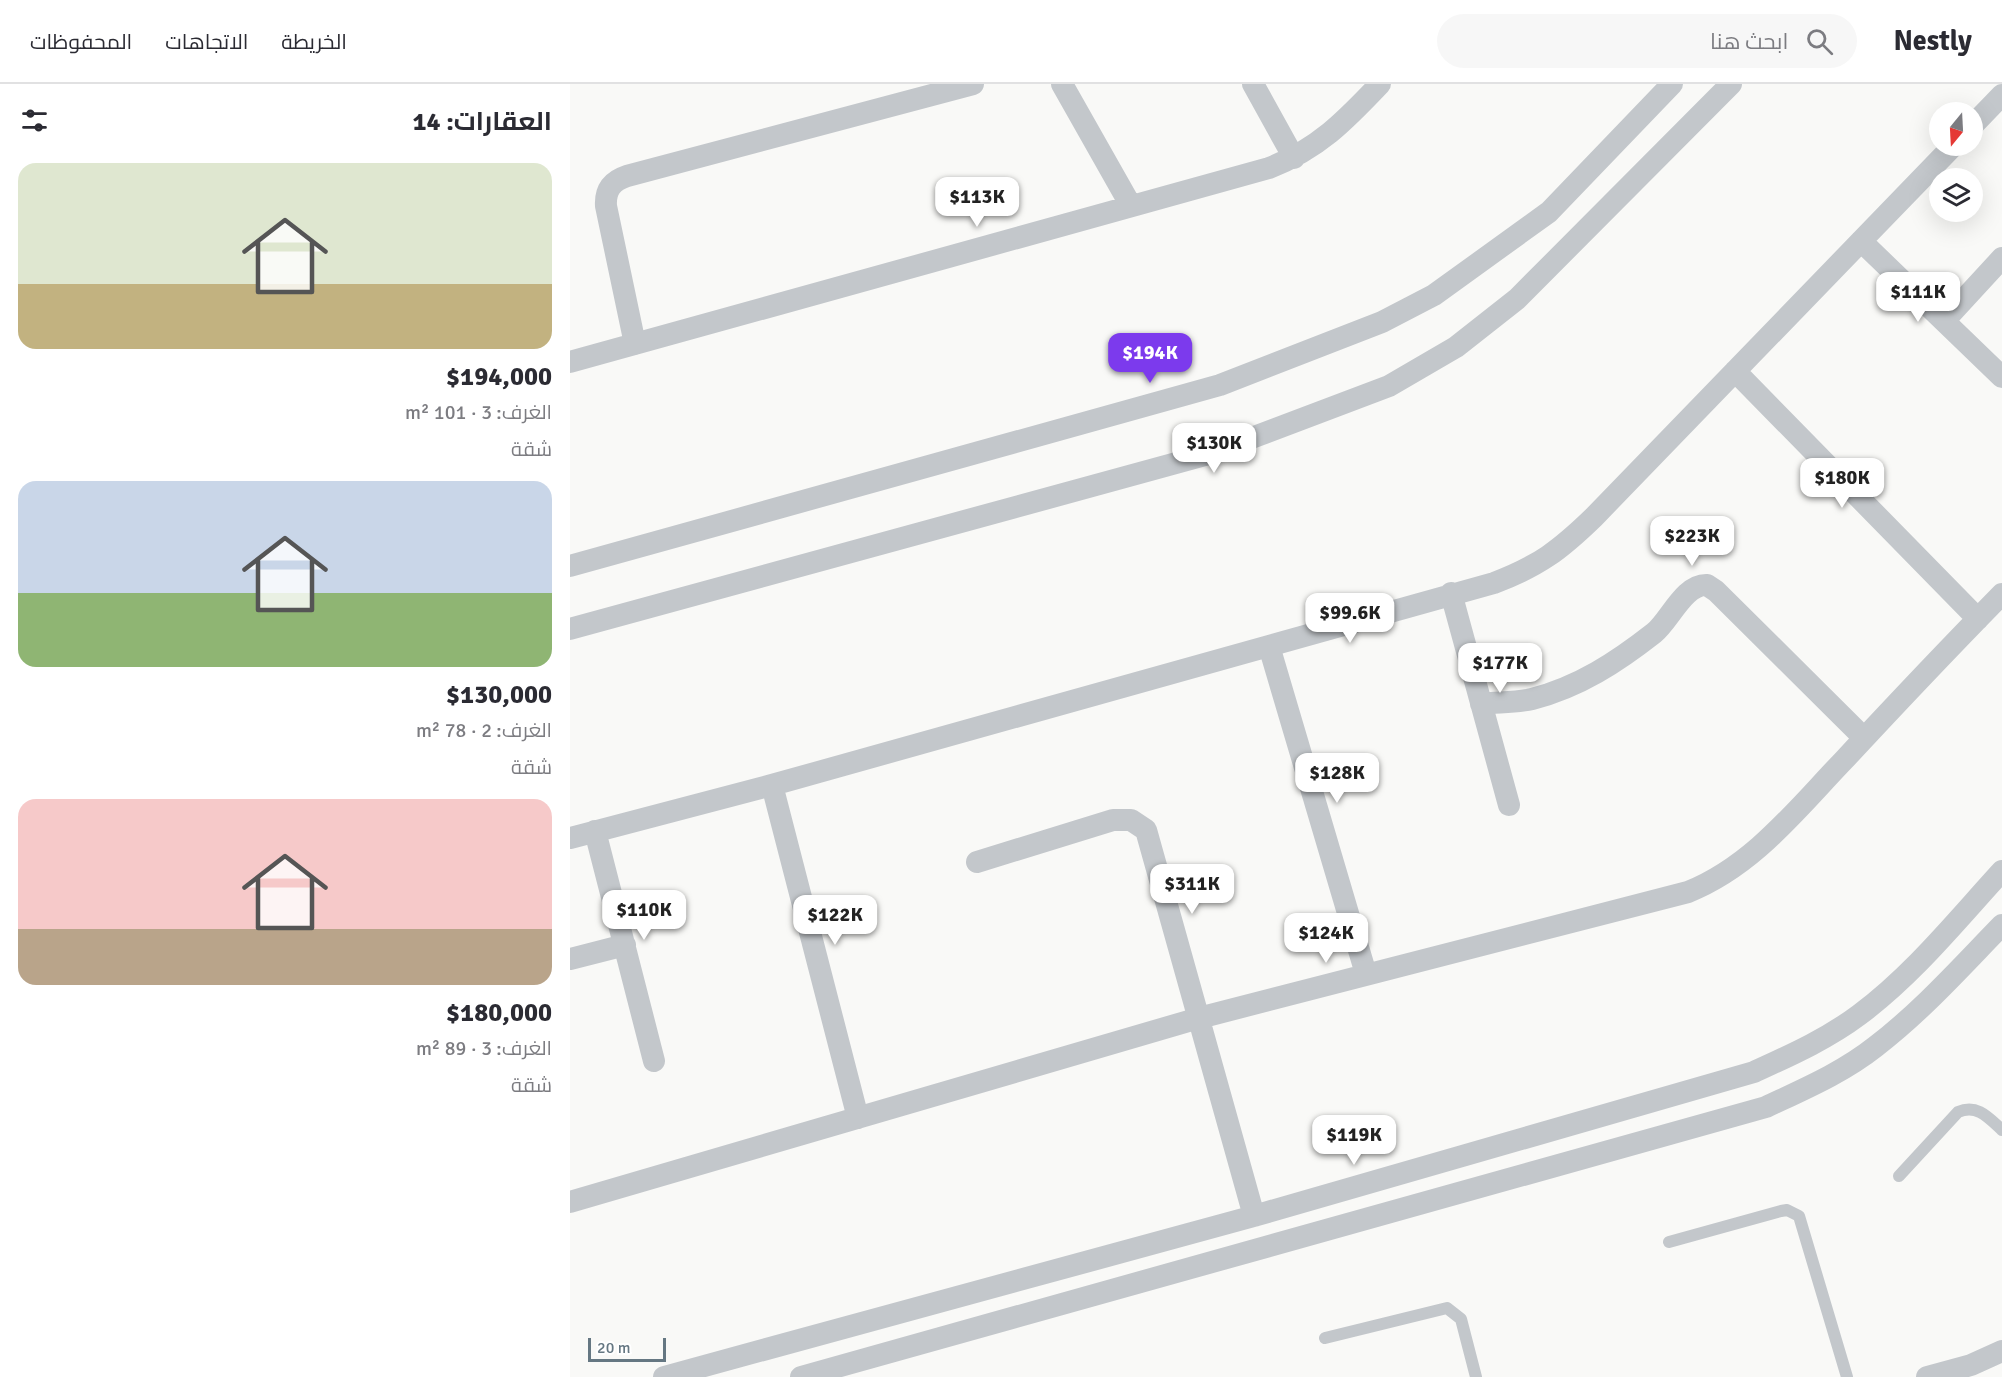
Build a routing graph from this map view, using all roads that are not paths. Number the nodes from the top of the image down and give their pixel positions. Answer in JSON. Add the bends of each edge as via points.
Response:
{"nodes":[{"id":1,"x":973,"y":84,"type":"edge"},
{"id":2,"x":1062,"y":84,"type":"edge"},
{"id":3,"x":1253,"y":84,"type":"edge"},
{"id":4,"x":1380,"y":84,"type":"edge"},
{"id":5,"x":1672,"y":84,"type":"edge"},
{"id":6,"x":1731,"y":84,"type":"edge"},
{"id":7,"x":2002,"y":95,"type":"edge"},
{"id":8,"x":1983,"y":115,"type":"edge"},
{"id":9,"x":1943,"y":156,"type":"edge"},
{"id":10,"x":1294,"y":158,"type":"junction"},
{"id":11,"x":1131,"y":206,"type":"junction"},
{"id":12,"x":1861,"y":241,"type":"junction"},
{"id":13,"x":2002,"y":258,"type":"edge"},
{"id":14,"x":1944,"y":321,"type":"junction"},
{"id":15,"x":635,"y":344,"type":"junction"},
{"id":16,"x":570,"y":362,"type":"edge"},
{"id":17,"x":1736,"y":371,"type":"junction"},
{"id":18,"x":2002,"y":377,"type":"edge"},
{"id":19,"x":570,"y":566,"type":"edge"},
{"id":20,"x":1451,"y":593,"type":"junction"},
{"id":21,"x":2002,"y":594,"type":"edge"},
{"id":22,"x":1978,"y":619,"type":"junction"},
{"id":23,"x":570,"y":629,"type":"edge"},
{"id":24,"x":1269,"y":646,"type":"junction"},
{"id":25,"x":1482,"y":704,"type":"junction"},
{"id":26,"x":1864,"y":738,"type":"junction"},
{"id":27,"x":772,"y":785,"type":"junction"},
{"id":28,"x":1509,"y":805,"type":"dead end"},
{"id":29,"x":595,"y":831,"type":"junction"},
{"id":30,"x":570,"y":838,"type":"edge"},
{"id":31,"x":977,"y":862,"type":"dead end"},
{"id":32,"x":1999,"y":882,"type":"edge"},
{"id":33,"x":2002,"y":925,"type":"edge"},
{"id":34,"x":624,"y":945,"type":"junction"},
{"id":35,"x":570,"y":959,"type":"edge"},
{"id":36,"x":1366,"y":974,"type":"junction"},
{"id":37,"x":1199,"y":1018,"type":"junction"},
{"id":38,"x":654,"y":1061,"type":"dead end"},
{"id":39,"x":858,"y":1118,"type":"junction"},
{"id":40,"x":2002,"y":1130,"type":"edge"},
{"id":41,"x":1899,"y":1176,"type":"dead end"},
{"id":42,"x":570,"y":1202,"type":"edge"},
{"id":43,"x":1254,"y":1216,"type":"junction"},
{"id":44,"x":1669,"y":1242,"type":"dead end"},
{"id":45,"x":1326,"y":1338,"type":"dead end"},
{"id":46,"x":2002,"y":1351,"type":"edge"},
{"id":47,"x":664,"y":1377,"type":"edge"},
{"id":48,"x":801,"y":1377,"type":"edge"},
{"id":49,"x":1476,"y":1377,"type":"edge"},
{"id":50,"x":1847,"y":1377,"type":"edge"},
{"id":51,"x":1927,"y":1377,"type":"edge"}],
"edges":[{"from":1,"to":15,"type":"street","via":[[638,173],[613,183],[606,206]]},
{"from":2,"to":11,"type":"street"},
{"from":3,"to":10,"type":"street"},
{"from":4,"to":10,"type":"street","via":[[1326,139]]},
{"from":5,"to":19,"type":"street","via":[[1549,212],[1434,295],[1382,322],[1220,385]]},
{"from":6,"to":23,"type":"street","via":[[1517,299],[1456,347],[1389,386],[1209,454]]},
{"from":7,"to":8,"type":"street"},
{"from":9,"to":12,"type":"street"},
{"from":10,"to":11,"type":"street"},
{"from":11,"to":15,"type":"street"},
{"from":12,"to":14,"type":"street"},
{"from":12,"to":17,"type":"street"},
{"from":13,"to":14,"type":"street"},
{"from":14,"to":18,"type":"street"},
{"from":15,"to":16,"type":"street"},
{"from":17,"to":20,"type":"street","via":[[1565,546],[1530,569]]},
{"from":17,"to":22,"type":"street"},
{"from":20,"to":24,"type":"street"},
{"from":20,"to":25,"type":"street"},
{"from":21,"to":22,"type":"street"},
{"from":22,"to":26,"type":"street"},
{"from":24,"to":27,"type":"street"},
{"from":24,"to":36,"type":"street"},
{"from":25,"to":26,"type":"street","via":[[1531,699],[1577,684],[1619,660],[1657,630],[1692,589],[1707,585]]},
{"from":25,"to":28,"type":"street"},
{"from":26,"to":36,"type":"street","via":[[1754,852],[1712,882],[1688,892]]},
{"from":27,"to":29,"type":"street"},
{"from":27,"to":39,"type":"street"},
{"from":29,"to":30,"type":"street"},
{"from":29,"to":34,"type":"street"},
{"from":31,"to":37,"type":"street","via":[[1113,820],[1139,824],[1150,838]]},
{"from":32,"to":43,"type":"street","via":[[1860,1014],[1809,1047],[1764,1068]]},
{"from":33,"to":48,"type":"street","via":[[1922,1007],[1875,1048],[1822,1081],[1766,1107]]},
{"from":34,"to":35,"type":"street"},
{"from":34,"to":38,"type":"street"},
{"from":36,"to":37,"type":"street"},
{"from":37,"to":39,"type":"street"},
{"from":37,"to":43,"type":"street"},
{"from":39,"to":42,"type":"street"},
{"from":40,"to":41,"type":"lane","via":[[1979,1111],[1958,1112]]},
{"from":43,"to":47,"type":"street"},
{"from":44,"to":50,"type":"lane","via":[[1781,1211],[1799,1216]]},
{"from":45,"to":49,"type":"lane","via":[[1447,1308],[1461,1319]]},
{"from":46,"to":51,"type":"street","via":[[1971,1365]]}]}
